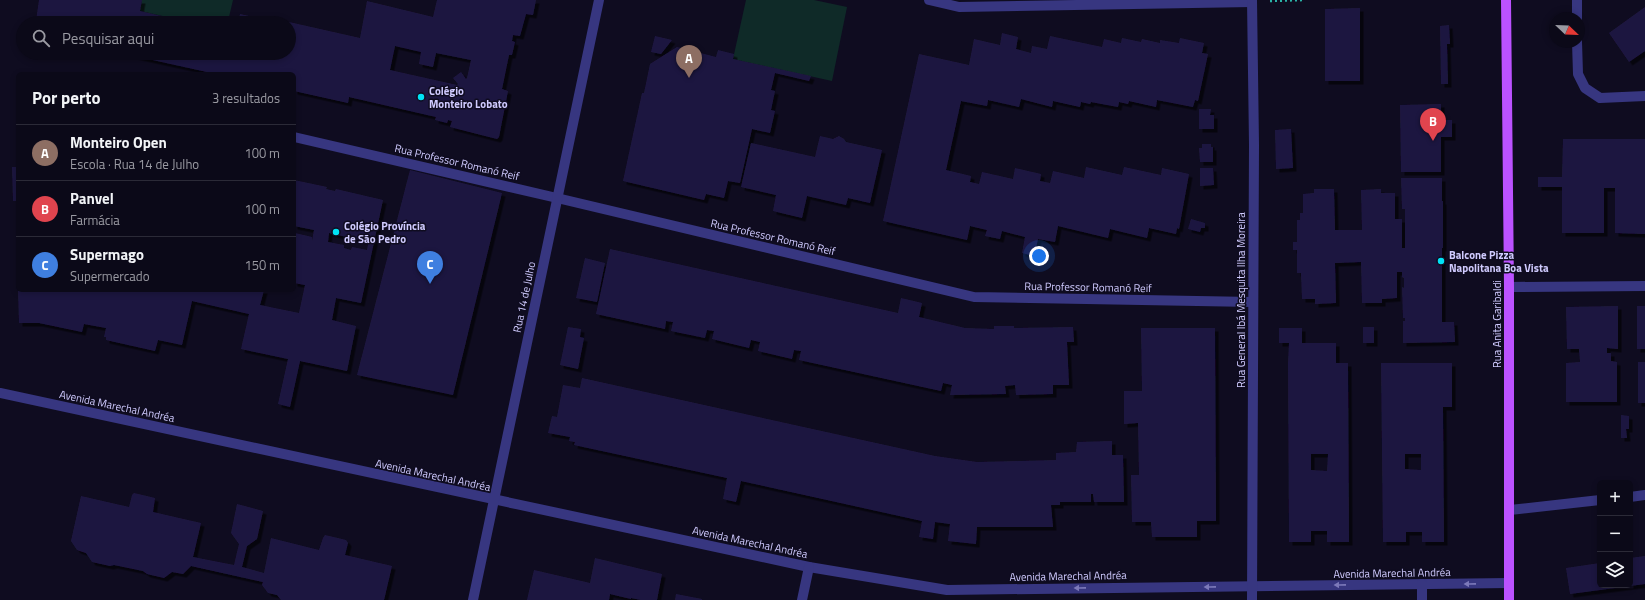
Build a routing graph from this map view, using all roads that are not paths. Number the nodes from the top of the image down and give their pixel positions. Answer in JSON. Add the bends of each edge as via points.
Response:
{"nodes":[{"id":1,"x":599,"y":0,"type":"edge"},
{"id":2,"x":929,"y":0,"type":"edge"},
{"id":3,"x":1506,"y":0,"type":"edge"},
{"id":4,"x":1577,"y":0,"type":"edge"},
{"id":5,"x":1252,"y":1,"type":"edge"},
{"id":6,"x":1577,"y":12,"type":"edge"},
{"id":7,"x":1577,"y":48,"type":"edge"},
{"id":8,"x":1645,"y":96,"type":"edge"},
{"id":9,"x":296,"y":138,"type":"edge"},
{"id":10,"x":557,"y":198,"type":"junction"},
{"id":11,"x":1645,"y":286,"type":"edge"},
{"id":12,"x":1509,"y":287,"type":"junction"},
{"id":13,"x":1253,"y":302,"type":"junction"},
{"id":14,"x":0,"y":393,"type":"edge"},
{"id":15,"x":1645,"y":495,"type":"edge"},
{"id":16,"x":1633,"y":497,"type":"edge"},
{"id":17,"x":495,"y":500,"type":"junction"},
{"id":18,"x":1597,"y":500,"type":"edge"},
{"id":19,"x":1510,"y":510,"type":"junction"},
{"id":20,"x":809,"y":567,"type":"junction"},
{"id":21,"x":1509,"y":583,"type":"junction"},
{"id":22,"x":1422,"y":584,"type":"junction"},
{"id":23,"x":1252,"y":586,"type":"junction"},
{"id":24,"x":473,"y":600,"type":"edge"},
{"id":25,"x":802,"y":600,"type":"edge"},
{"id":26,"x":1252,"y":600,"type":"edge"},
{"id":27,"x":1422,"y":600,"type":"edge"},
{"id":28,"x":1510,"y":600,"type":"edge"}],
"edges":[{"from":1,"to":10,"type":"street","name":"Rua 14 de Julho"},
{"from":2,"to":5,"type":"street","via":[[959,7]]},
{"from":3,"to":12,"type":"main road","name":"Rua Anita Garibaldi"},
{"from":4,"to":6,"type":"street"},
{"from":5,"to":13,"type":"street","name":"Rua General Ibá Mesquita Ilha Moreira"},
{"from":7,"to":8,"type":"street","via":[[1578,74],[1585,88],[1600,98]]},
{"from":9,"to":10,"type":"street","name":"Rua Professor Romanó Reif"},
{"from":10,"to":13,"type":"street","name":"Rua Professor Romanó Reif","via":[[974,297]]},
{"from":10,"to":17,"type":"street","name":"Rua 14 de Julho"},
{"from":11,"to":12,"type":"street"},
{"from":12,"to":19,"type":"main road","name":"Rua Anita Garibaldi"},
{"from":13,"to":23,"type":"street","name":"Rua General Ibá Mesquita Ilha Moreira"},
{"from":14,"to":17,"type":"street","name":"Avenida Marechal Andréa"},
{"from":15,"to":16,"type":"street"},
{"from":17,"to":20,"type":"street","name":"Avenida Marechal Andréa"},
{"from":17,"to":24,"type":"street","name":"Rua 14 de Julho"},
{"from":18,"to":19,"type":"street"},
{"from":19,"to":21,"type":"main road","name":"Rua Anita Garibaldi"},
{"from":23,"to":20,"type":"street","name":"Avenida Marechal Andréa","one_way":true,"via":[[947,590]]},
{"from":20,"to":25,"type":"street"},
{"from":21,"to":22,"type":"street","name":"Avenida Marechal Andréa","one_way":true},
{"from":21,"to":28,"type":"main road","name":"Rua Anita Garibaldi"},
{"from":22,"to":23,"type":"street","name":"Avenida Marechal Andréa","one_way":true},
{"from":22,"to":27,"type":"street"},
{"from":23,"to":26,"type":"street","name":"Rua General Ibá Mesquita Ilha Moreira"}]}
